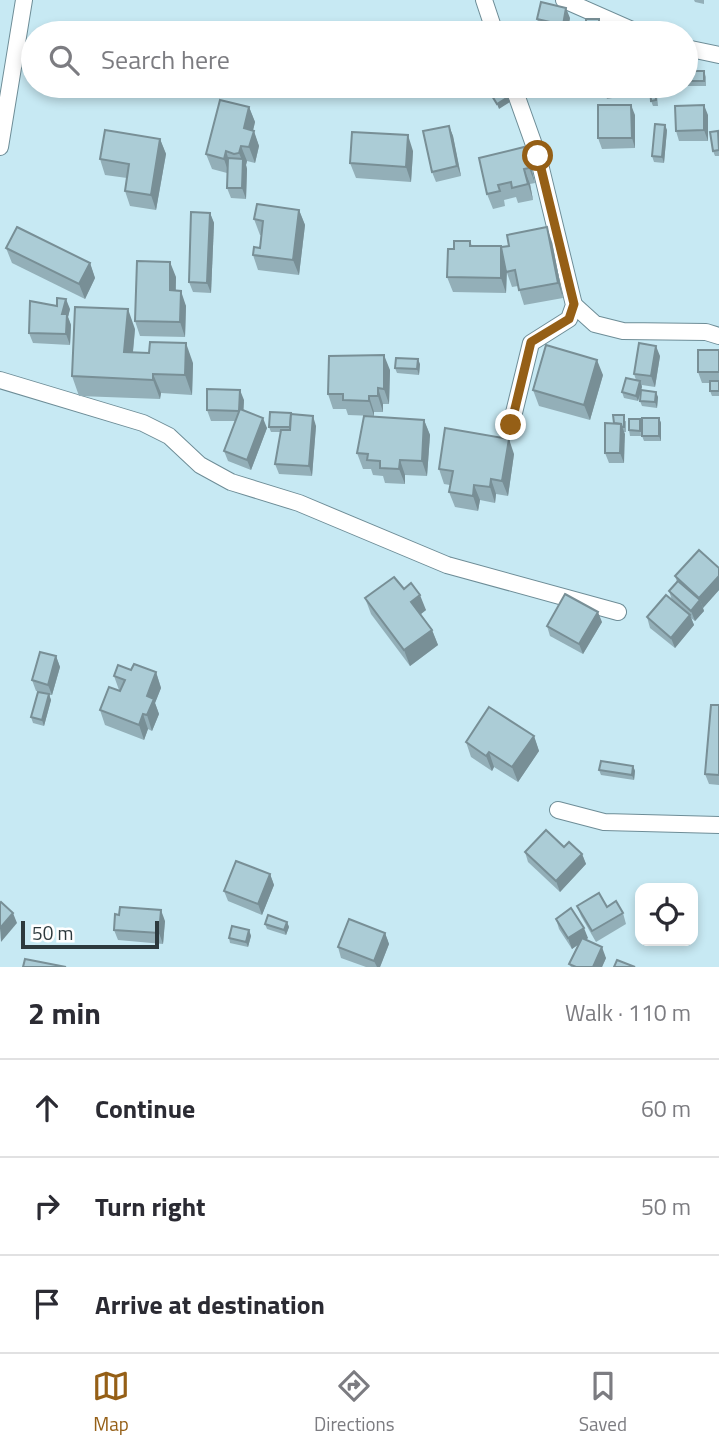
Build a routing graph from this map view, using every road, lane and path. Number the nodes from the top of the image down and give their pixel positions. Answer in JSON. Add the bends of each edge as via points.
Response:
{"nodes":[{"id":1,"x":24,"y":0,"type":"edge"},
{"id":2,"x":484,"y":0,"type":"edge"},
{"id":3,"x":564,"y":0,"type":"edge"},
{"id":4,"x":491,"y":21,"type":"edge"},
{"id":5,"x":612,"y":21,"type":"edge"},
{"id":6,"x":698,"y":51,"type":"edge"},
{"id":7,"x":719,"y":55,"type":"edge"},
{"id":8,"x":517,"y":98,"type":"edge"},
{"id":9,"x":0,"y":147,"type":"edge"},
{"id":10,"x":574,"y":304,"type":"junction"},
{"id":11,"x":719,"y":336,"type":"edge"},
{"id":12,"x":0,"y":380,"type":"edge"},
{"id":13,"x":511,"y":425,"type":"dead end"},
{"id":14,"x":618,"y":612,"type":"dead end"},
{"id":15,"x":558,"y":810,"type":"dead end"},
{"id":16,"x":719,"y":825,"type":"edge"}],
"edges":[{"from":1,"to":9,"type":"street"},
{"from":2,"to":4,"type":"street"},
{"from":3,"to":5,"type":"street"},
{"from":6,"to":7,"type":"street"},
{"from":8,"to":10,"type":"street","via":[[538,156]]},
{"from":10,"to":11,"type":"street","via":[[595,324],[623,331]]},
{"from":10,"to":13,"type":"street","via":[[569,319],[531,342]]},
{"from":12,"to":14,"type":"street","via":[[143,423],[169,436],[200,465],[231,482],[299,503],[447,565]]},
{"from":15,"to":16,"type":"street","via":[[604,822]]}]}
